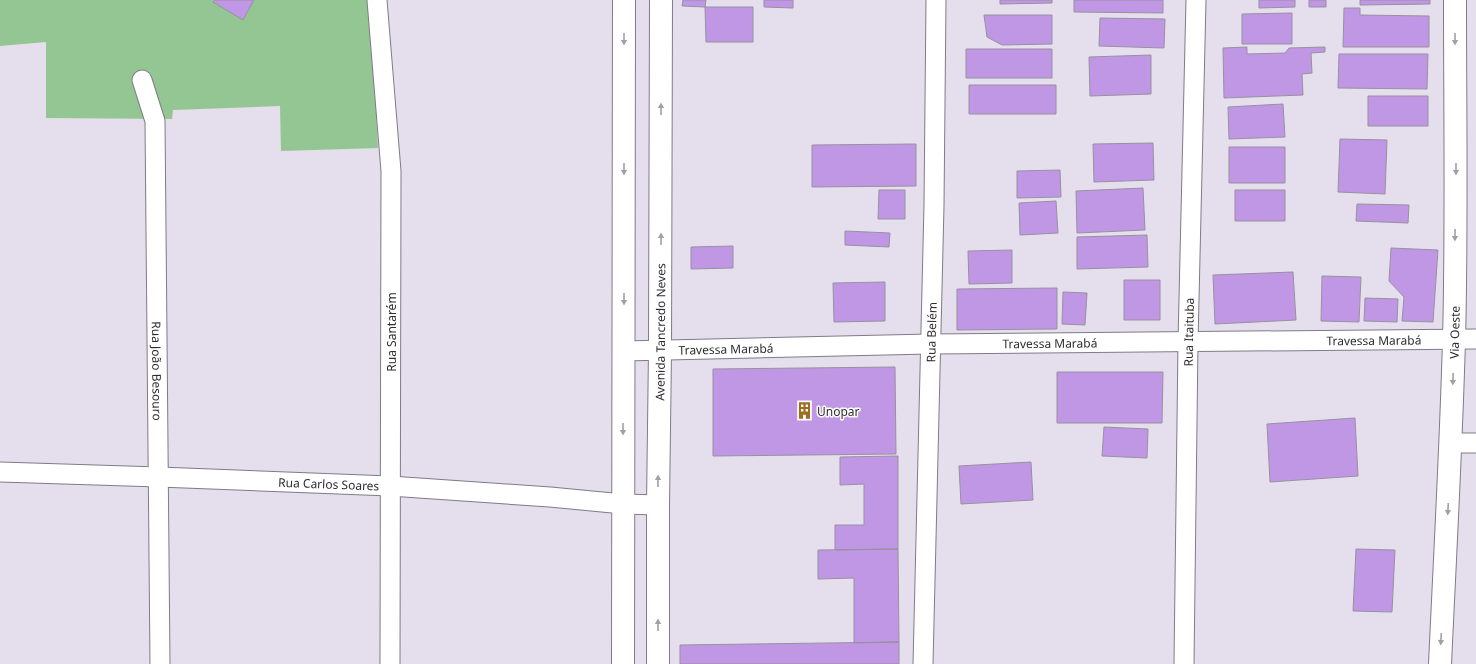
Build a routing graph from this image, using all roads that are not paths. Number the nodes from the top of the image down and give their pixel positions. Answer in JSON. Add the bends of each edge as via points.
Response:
{"nodes":[{"id":1,"x":377,"y":0,"type":"edge"},
{"id":2,"x":624,"y":0,"type":"edge"},
{"id":3,"x":661,"y":0,"type":"edge"},
{"id":4,"x":936,"y":0,"type":"edge"},
{"id":5,"x":1196,"y":0,"type":"edge"},
{"id":6,"x":1455,"y":0,"type":"edge"},
{"id":7,"x":142,"y":80,"type":"dead end"},
{"id":8,"x":1454,"y":339,"type":"junction"},
{"id":9,"x":1476,"y":340,"type":"edge"},
{"id":10,"x":1188,"y":342,"type":"junction"},
{"id":11,"x":930,"y":344,"type":"junction"},
{"id":12,"x":660,"y":350,"type":"junction"},
{"id":13,"x":624,"y":351,"type":"junction"},
{"id":14,"x":1451,"y":443,"type":"junction"},
{"id":15,"x":1476,"y":443,"type":"edge"},
{"id":16,"x":0,"y":472,"type":"edge"},
{"id":17,"x":159,"y":476,"type":"junction"},
{"id":18,"x":390,"y":486,"type":"junction"},
{"id":19,"x":623,"y":504,"type":"junction"},
{"id":20,"x":658,"y":505,"type":"junction"},
{"id":21,"x":160,"y":664,"type":"edge"},
{"id":22,"x":390,"y":664,"type":"edge"},
{"id":23,"x":623,"y":664,"type":"edge"},
{"id":24,"x":658,"y":664,"type":"edge"},
{"id":25,"x":923,"y":664,"type":"edge"},
{"id":26,"x":1184,"y":664,"type":"edge"},
{"id":27,"x":1440,"y":664,"type":"edge"}],
"edges":[{"from":1,"to":18,"type":"street","name":"Rua Santarém","via":[[391,171]]},
{"from":2,"to":13,"type":"street","one_way":true},
{"from":12,"to":3,"type":"street","name":"Avenida Tancredo Neves","one_way":true},
{"from":4,"to":11,"type":"street","name":"Rua Belém"},
{"from":5,"to":10,"type":"street","name":"Rua Itaituba"},
{"from":6,"to":8,"type":"street","name":"Via Oeste","one_way":true},
{"from":7,"to":17,"type":"street","name":"Rua João Besouro","via":[[155,121]]},
{"from":8,"to":9,"type":"street","name":"Travessa Marabá"},
{"from":8,"to":10,"type":"street","name":"Travessa Marabá"},
{"from":8,"to":14,"type":"street","name":"Via Oeste","one_way":true},
{"from":10,"to":11,"type":"street","name":"Travessa Marabá"},
{"from":10,"to":26,"type":"street","name":"Rua Itaituba"},
{"from":11,"to":12,"type":"street","name":"Travessa Marabá"},
{"from":11,"to":25,"type":"street","name":"Rua Belém"},
{"from":12,"to":13,"type":"street","name":"Travessa Marabá"},
{"from":20,"to":12,"type":"street","name":"Avenida Tancredo Neves","one_way":true},
{"from":13,"to":19,"type":"street","one_way":true},
{"from":14,"to":15,"type":"street"},
{"from":14,"to":27,"type":"street","name":"Via Oeste","one_way":true},
{"from":16,"to":17,"type":"street","name":"Rua Carlos Soares"},
{"from":17,"to":18,"type":"street","name":"Rua Carlos Soares"},
{"from":17,"to":21,"type":"street","name":"Rua João Besouro"},
{"from":18,"to":19,"type":"street","name":"Rua Carlos Soares"},
{"from":18,"to":22,"type":"street","name":"Rua Santarém"},
{"from":19,"to":20,"type":"street","name":"Rua Carlos Soares"},
{"from":19,"to":23,"type":"street"},
{"from":24,"to":20,"type":"street","name":"Avenida Tancredo Neves","one_way":true}]}
